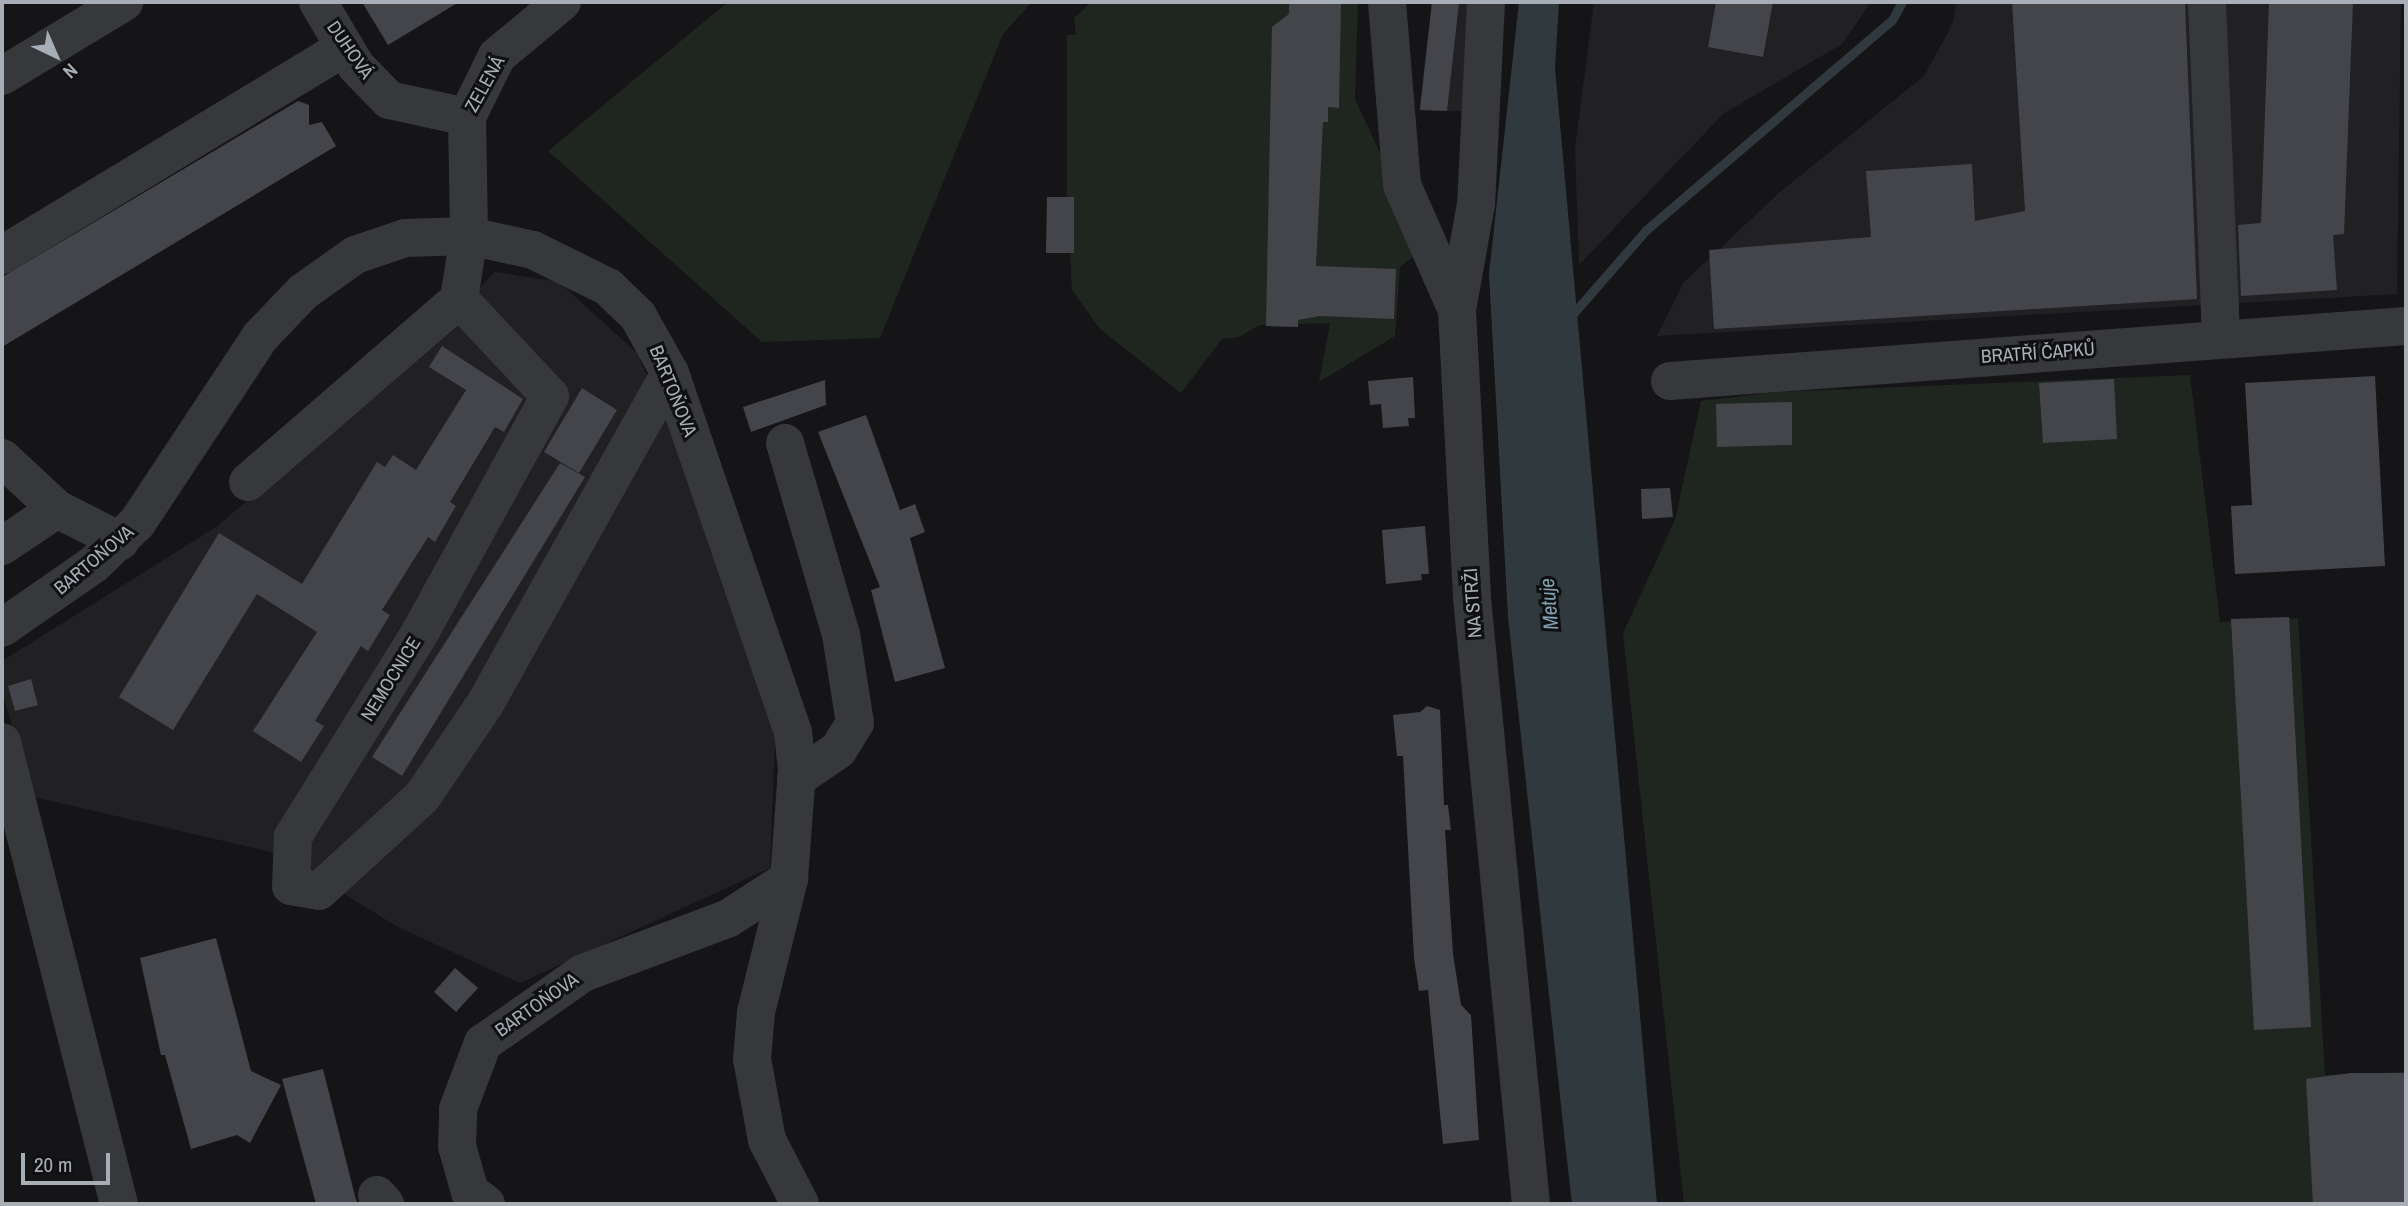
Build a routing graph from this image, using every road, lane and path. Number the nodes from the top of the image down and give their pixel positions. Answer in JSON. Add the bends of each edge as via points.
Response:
{"nodes":[{"id":1,"x":124,"y":2,"type":"edge"},
{"id":2,"x":317,"y":2,"type":"edge"},
{"id":3,"x":1387,"y":2,"type":"edge"},
{"id":4,"x":1486,"y":2,"type":"edge"},
{"id":5,"x":2207,"y":2,"type":"edge"},
{"id":6,"x":554,"y":6,"type":"edge"},
{"id":7,"x":345,"y":47,"type":"junction"},
{"id":8,"x":2,"y":76,"type":"edge"},
{"id":9,"x":467,"y":117,"type":"junction"},
{"id":10,"x":469,"y":236,"type":"junction"},
{"id":11,"x":2,"y":255,"type":"edge"},
{"id":12,"x":1457,"y":310,"type":"junction"},
{"id":13,"x":471,"y":311,"type":"junction"},
{"id":14,"x":2406,"y":326,"type":"edge"},
{"id":15,"x":2221,"y":339,"type":"junction"},
{"id":16,"x":670,"y":373,"type":"junction"},
{"id":17,"x":1670,"y":381,"type":"dead end"},
{"id":18,"x":785,"y":443,"type":"dead end"},
{"id":19,"x":2,"y":458,"type":"edge"},
{"id":20,"x":248,"y":482,"type":"dead end"},
{"id":21,"x":57,"y":509,"type":"junction"},
{"id":22,"x":120,"y":541,"type":"junction"},
{"id":23,"x":2,"y":546,"type":"edge"},
{"id":24,"x":2,"y":628,"type":"edge"},
{"id":25,"x":2,"y":742,"type":"edge"},
{"id":26,"x":796,"y":779,"type":"junction"},
{"id":27,"x":789,"y":879,"type":"junction"},
{"id":28,"x":119,"y":1204,"type":"edge"},
{"id":29,"x":486,"y":1204,"type":"edge"},
{"id":30,"x":800,"y":1204,"type":"edge"},
{"id":31,"x":1531,"y":1204,"type":"edge"}],
"edges":[{"from":1,"to":8,"type":"street"},
{"from":2,"to":7,"type":"street","name":"DUHOVÁ"},
{"from":3,"to":12,"type":"street","via":[[1402,186]]},
{"from":4,"to":12,"type":"street","name":"NA STRŽI","via":[[1476,204]]},
{"from":5,"to":15,"type":"street"},
{"from":6,"to":9,"type":"street","name":"ZELENÁ","via":[[496,56]]},
{"from":7,"to":9,"type":"street","name":"DUHOVÁ","via":[[389,100]]},
{"from":7,"to":11,"type":"street"},
{"from":9,"to":10,"type":"street","name":"ZELENÁ"},
{"from":10,"to":13,"type":"street","name":"ZELENÁ"},
{"from":10,"to":16,"type":"street","name":"BARTOŇOVA","via":[[533,250],[608,287],[643,323]]},
{"from":10,"to":22,"type":"street","name":"BARTOŇOVA","via":[[405,238],[370,249],[303,292],[237,367],[162,490]]},
{"from":12,"to":31,"type":"street","name":"NA STRŽI","via":[[1472,598]]},
{"from":13,"to":16,"type":"street","name":"NEMOCNICE","via":[[550,396],[421,631],[293,837],[290,886],[318,891],[422,797],[485,704]]},
{"from":13,"to":20,"type":"street"},
{"from":14,"to":15,"type":"street","name":"BRATŘÍ ČAPKŮ"},
{"from":15,"to":17,"type":"street","name":"BRATŘÍ ČAPKŮ"},
{"from":16,"to":26,"type":"street","name":"BARTOŇOVA","via":[[787,707]]},
{"from":18,"to":26,"type":"street","via":[[841,634],[855,723],[838,750]]},
{"from":19,"to":21,"type":"street"},
{"from":21,"to":22,"type":"street"},
{"from":21,"to":23,"type":"street"},
{"from":22,"to":24,"type":"street","name":"BARTOŇOVA"},
{"from":25,"to":28,"type":"street"},
{"from":26,"to":27,"type":"street","name":"BARTOŇOVA"},
{"from":27,"to":29,"type":"street","name":"BARTOŇOVA","via":[[729,918],[583,973],[483,1043],[458,1109],[457,1146],[470,1192]]},
{"from":27,"to":30,"type":"street","name":"BARTOŇOVA","via":[[756,1012],[752,1059],[767,1140]]}]}
